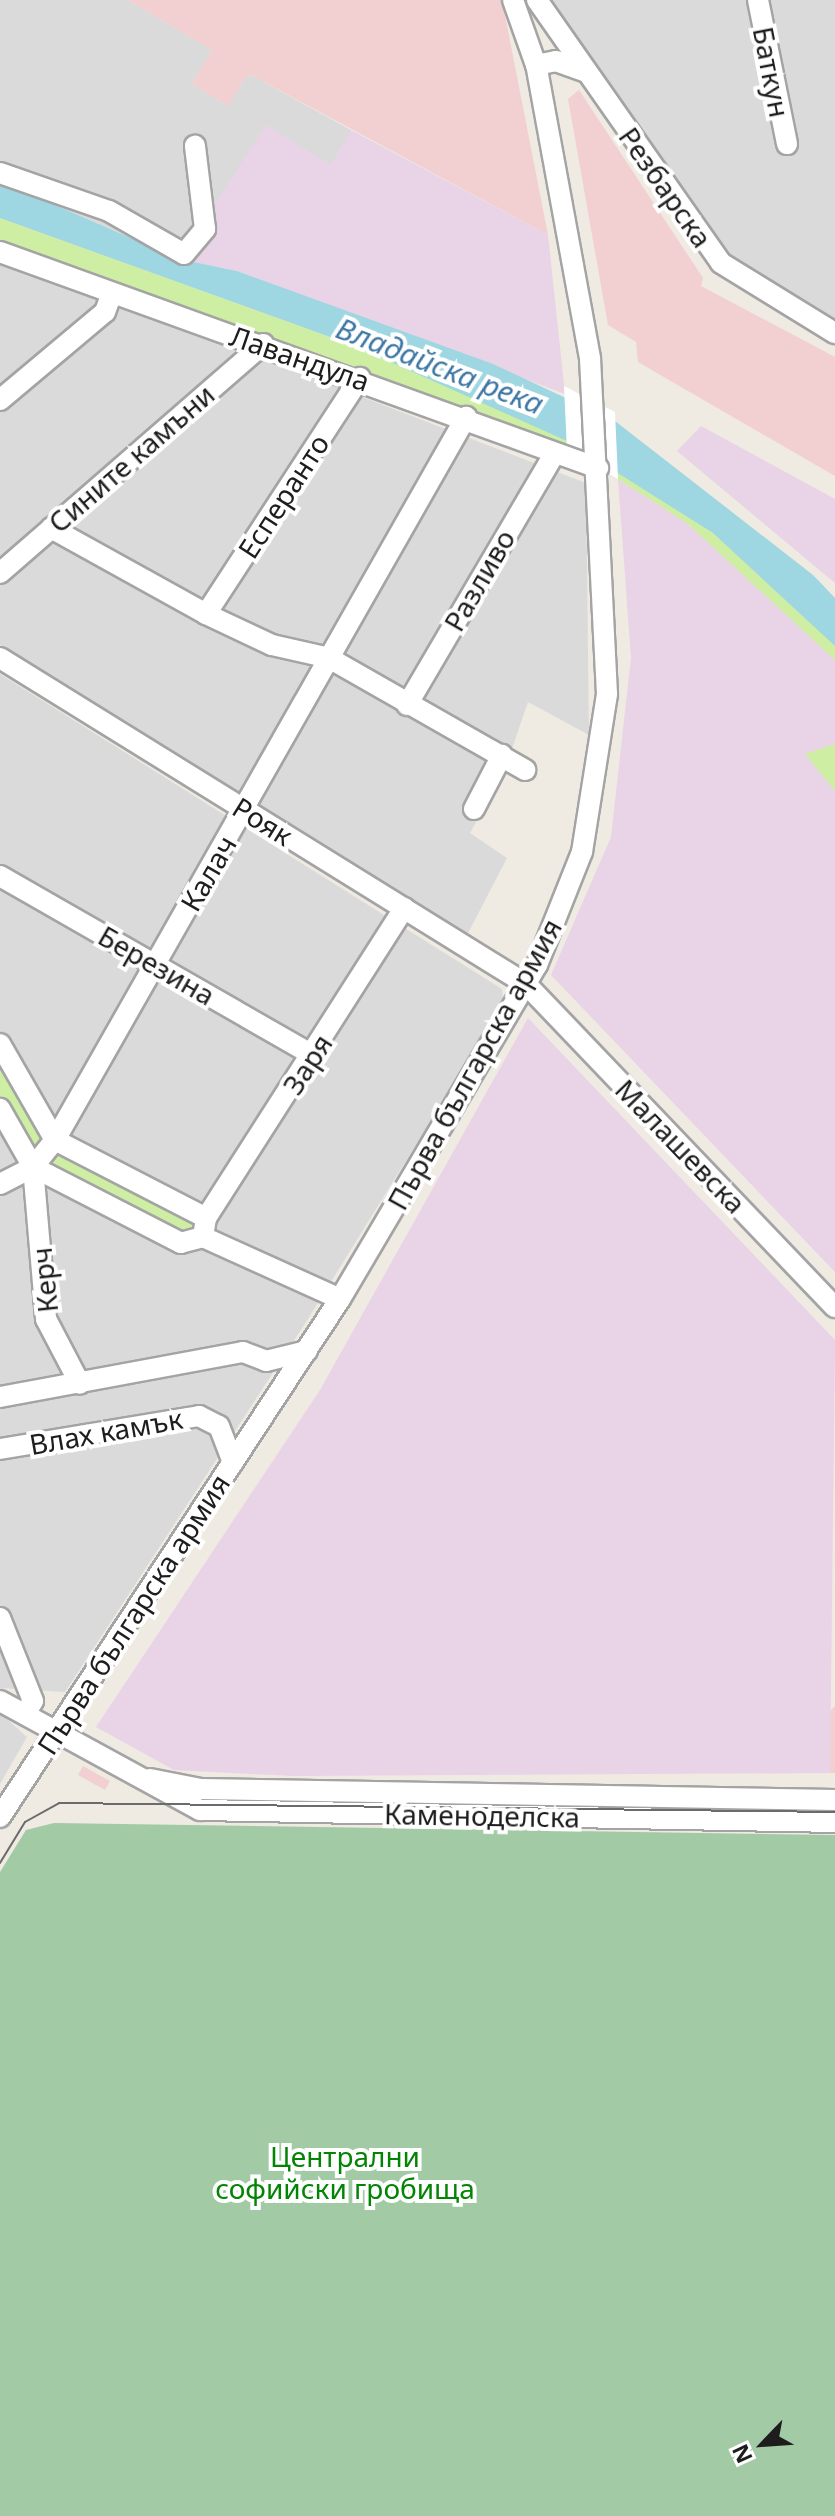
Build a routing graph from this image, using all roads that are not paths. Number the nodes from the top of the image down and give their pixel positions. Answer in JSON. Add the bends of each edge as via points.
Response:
{"nodes":[{"id":1,"x":513,"y":0,"type":"edge"},
{"id":2,"x":530,"y":0,"type":"edge"},
{"id":3,"x":537,"y":0,"type":"edge"},
{"id":4,"x":758,"y":0,"type":"edge"},
{"id":5,"x":536,"y":65,"type":"junction"},
{"id":6,"x":586,"y":72,"type":"junction"},
{"id":7,"x":787,"y":144,"type":"dead end"},
{"id":8,"x":195,"y":146,"type":"dead end"},
{"id":9,"x":0,"y":173,"type":"edge"},
{"id":10,"x":0,"y":252,"type":"edge"},
{"id":11,"x":112,"y":293,"type":"junction"},
{"id":12,"x":835,"y":333,"type":"edge"},
{"id":13,"x":263,"y":344,"type":"junction"},
{"id":14,"x":360,"y":378,"type":"junction"},
{"id":15,"x":0,"y":400,"type":"edge"},
{"id":16,"x":466,"y":417,"type":"junction"},
{"id":17,"x":553,"y":456,"type":"junction"},
{"id":18,"x":598,"y":468,"type":"junction"},
{"id":19,"x":51,"y":528,"type":"junction"},
{"id":20,"x":0,"y":573,"type":"edge"},
{"id":21,"x":206,"y":614,"type":"junction"},
{"id":22,"x":0,"y":658,"type":"edge"},
{"id":23,"x":329,"y":658,"type":"junction"},
{"id":24,"x":407,"y":705,"type":"junction"},
{"id":25,"x":502,"y":755,"type":"junction"},
{"id":26,"x":525,"y":770,"type":"dead end"},
{"id":27,"x":474,"y":809,"type":"dead end"},
{"id":28,"x":245,"y":810,"type":"junction"},
{"id":29,"x":0,"y":876,"type":"edge"},
{"id":30,"x":404,"y":908,"type":"junction"},
{"id":31,"x":156,"y":964,"type":"junction"},
{"id":32,"x":526,"y":984,"type":"junction"},
{"id":33,"x":2,"y":1054,"type":"edge"},
{"id":34,"x":313,"y":1055,"type":"junction"},
{"id":35,"x":0,"y":1109,"type":"edge"},
{"id":36,"x":55,"y":1140,"type":"junction"},
{"id":37,"x":33,"y":1167,"type":"junction"},
{"id":38,"x":0,"y":1184,"type":"edge"},
{"id":39,"x":205,"y":1227,"type":"junction"},
{"id":40,"x":340,"y":1299,"type":"junction"},
{"id":41,"x":835,"y":1307,"type":"edge"},
{"id":42,"x":307,"y":1351,"type":"junction"},
{"id":43,"x":266,"y":1361,"type":"junction"},
{"id":44,"x":80,"y":1384,"type":"junction"},
{"id":45,"x":282,"y":1392,"type":"junction"},
{"id":46,"x":0,"y":1397,"type":"edge"},
{"id":47,"x":0,"y":1449,"type":"edge"},
{"id":48,"x":233,"y":1462,"type":"junction"},
{"id":49,"x":0,"y":1618,"type":"edge"},
{"id":50,"x":0,"y":1701,"type":"edge"},
{"id":51,"x":25,"y":1714,"type":"junction"},
{"id":52,"x":58,"y":1730,"type":"junction"},
{"id":53,"x":139,"y":1777,"type":"junction"},
{"id":54,"x":835,"y":1800,"type":"edge"},
{"id":55,"x":2,"y":1808,"type":"edge"},
{"id":56,"x":835,"y":1822,"type":"edge"}],
"edges":[{"from":1,"to":5,"type":"street"},
{"from":2,"to":5,"type":"street"},
{"from":3,"to":6,"type":"street","name":"Резбарска"},
{"from":4,"to":7,"type":"street","name":"Баткун"},
{"from":5,"to":6,"type":"street","via":[[556,61]]},
{"from":5,"to":18,"type":"street","name":"Първа българска армия","via":[[594,402]]},
{"from":6,"to":12,"type":"street","name":"Резбарска","via":[[721,263]]},
{"from":8,"to":9,"type":"street","via":[[205,229],[184,254],[109,211]]},
{"from":10,"to":11,"type":"street","name":"Лавандула"},
{"from":11,"to":13,"type":"street","name":"Лавандула"},
{"from":11,"to":15,"type":"street","via":[[105,312]]},
{"from":13,"to":14,"type":"street","name":"Лавандула"},
{"from":13,"to":19,"type":"street","name":"Сините камъни"},
{"from":14,"to":16,"type":"street","name":"Лавандула"},
{"from":14,"to":21,"type":"street","name":"Есперанто"},
{"from":16,"to":17,"type":"street","name":"Лавандула"},
{"from":16,"to":23,"type":"street","name":"Калач"},
{"from":17,"to":18,"type":"street","name":"Лавандула"},
{"from":17,"to":24,"type":"street","name":"Разливо"},
{"from":18,"to":32,"type":"street","name":"Първа българска армия","via":[[607,629],[603,743],[582,852]]},
{"from":19,"to":20,"type":"street","name":"Сините камъни"},
{"from":19,"to":21,"type":"street"},
{"from":21,"to":23,"type":"street","via":[[272,645]]},
{"from":22,"to":28,"type":"street","name":"Рояк"},
{"from":23,"to":24,"type":"street"},
{"from":23,"to":28,"type":"street","name":"Калач"},
{"from":24,"to":25,"type":"street"},
{"from":25,"to":26,"type":"street"},
{"from":25,"to":27,"type":"street"},
{"from":28,"to":30,"type":"street","name":"Рояк"},
{"from":28,"to":31,"type":"street","name":"Калач"},
{"from":29,"to":31,"type":"street","name":"Березина"},
{"from":30,"to":32,"type":"street","name":"Рояк"},
{"from":30,"to":34,"type":"street","name":"Заря"},
{"from":31,"to":34,"type":"street","name":"Березина"},
{"from":31,"to":36,"type":"street","name":"Калач"},
{"from":32,"to":40,"type":"street","name":"Първа българска армия"},
{"from":32,"to":41,"type":"street","name":"Малашевска"},
{"from":33,"to":36,"type":"street"},
{"from":34,"to":39,"type":"street","name":"Заря"},
{"from":35,"to":37,"type":"street"},
{"from":36,"to":37,"type":"street","name":"Калач"},
{"from":36,"to":39,"type":"street"},
{"from":37,"to":38,"type":"street","name":"Калач"},
{"from":37,"to":39,"type":"street","via":[[181,1243]]},
{"from":37,"to":44,"type":"street","name":"Керч","via":[[46,1319]]},
{"from":39,"to":40,"type":"street"},
{"from":40,"to":42,"type":"street","name":"Първа българска армия"},
{"from":42,"to":43,"type":"street","name":"Влах камък"},
{"from":42,"to":45,"type":"street","name":"Първа българска армия"},
{"from":43,"to":44,"type":"street","name":"Влах камък","via":[[243,1352]]},
{"from":43,"to":45,"type":"street"},
{"from":44,"to":46,"type":"street","name":"Влах камък"},
{"from":45,"to":48,"type":"street","name":"Първа българска армия"},
{"from":47,"to":48,"type":"street","name":"Влах камък","via":[[199,1416],[219,1426]]},
{"from":48,"to":52,"type":"street","name":"Първа българска армия"},
{"from":49,"to":51,"type":"street","via":[[33,1701]]},
{"from":50,"to":51,"type":"street","name":"Каменоделска"},
{"from":51,"to":52,"type":"street","name":"Каменоделска"},
{"from":52,"to":53,"type":"street","name":"Каменоделска"},
{"from":52,"to":55,"type":"street","name":"Първа българска армия"},
{"from":53,"to":54,"type":"street","name":"Каменоделска","via":[[201,1789]]},
{"from":53,"to":56,"type":"street","name":"Каменоделска","via":[[200,1810]]}]}
